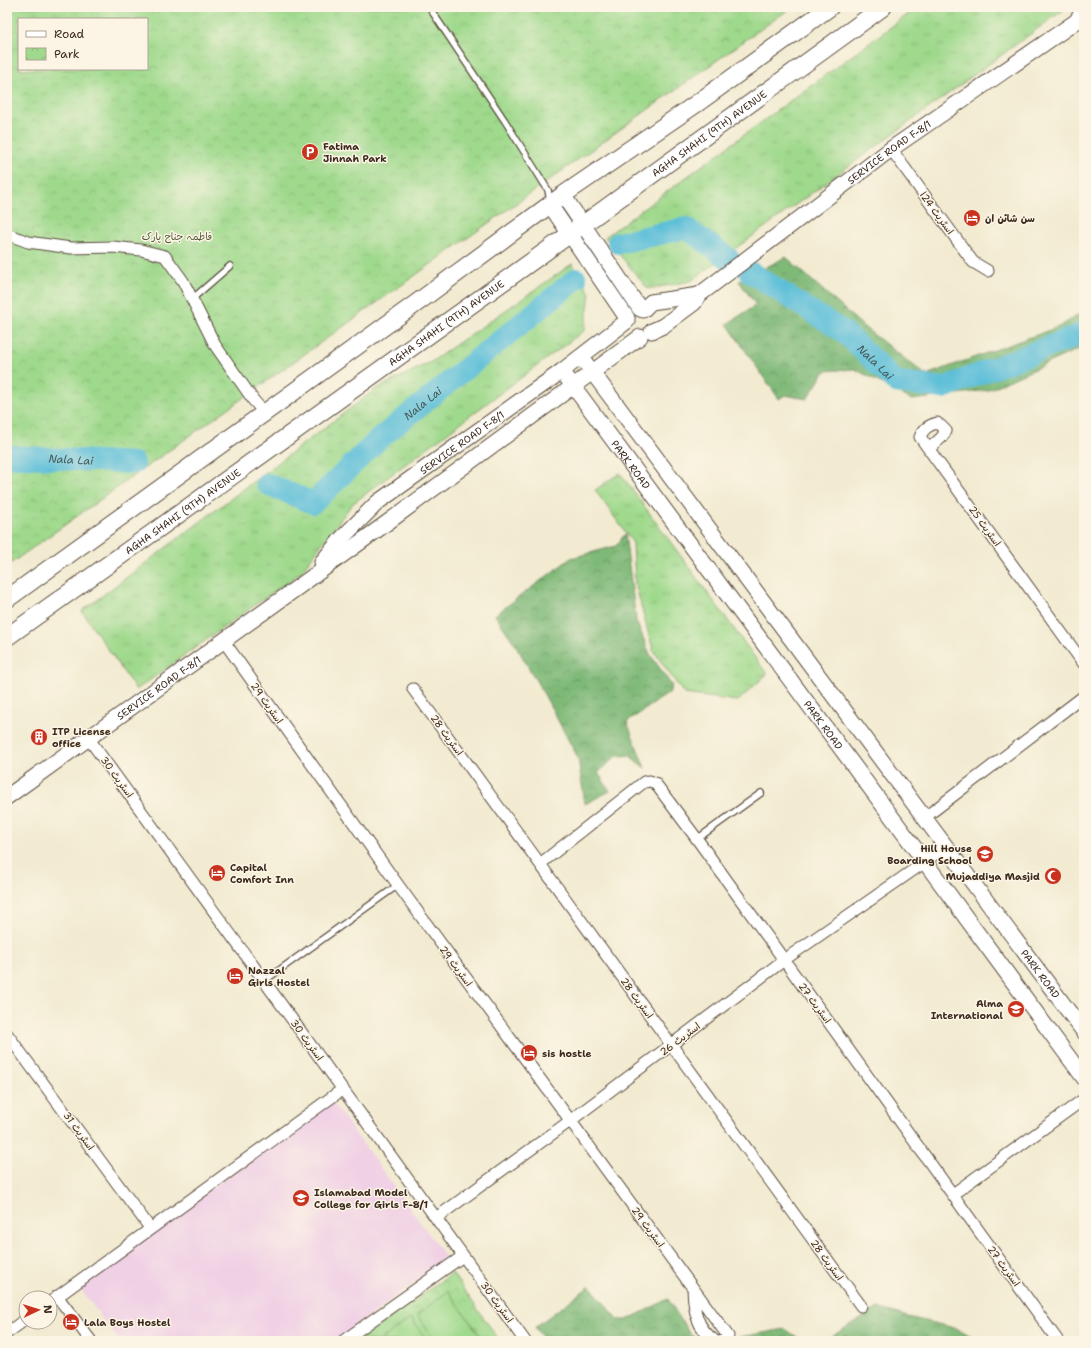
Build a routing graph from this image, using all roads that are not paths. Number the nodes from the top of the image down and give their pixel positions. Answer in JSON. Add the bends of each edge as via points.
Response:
{"nodes":[{"id":1,"x":429,"y":7,"type":"edge"},
{"id":2,"x":830,"y":7,"type":"edge"},
{"id":3,"x":884,"y":7,"type":"edge"},
{"id":4,"x":1082,"y":16,"type":"edge"},
{"id":5,"x":891,"y":149,"type":"junction"},
{"id":6,"x":554,"y":196,"type":"junction"},
{"id":7,"x":576,"y":230,"type":"junction"},
{"id":8,"x":7,"y":234,"type":"edge"},
{"id":9,"x":230,"y":266,"type":"dead end"},
{"id":10,"x":988,"y":271,"type":"dead end"},
{"id":11,"x":699,"y":295,"type":"junction"},
{"id":12,"x":192,"y":299,"type":"junction"},
{"id":13,"x":641,"y":309,"type":"junction"},
{"id":14,"x":627,"y":320,"type":"junction"},
{"id":15,"x":646,"y":334,"type":"junction"},
{"id":16,"x":581,"y":357,"type":"junction"},
{"id":17,"x":562,"y":371,"type":"junction"},
{"id":18,"x":591,"y":372,"type":"junction"},
{"id":19,"x":573,"y":385,"type":"junction"},
{"id":20,"x":264,"y":412,"type":"junction"},
{"id":21,"x":930,"y":448,"type":"dead end"},
{"id":22,"x":310,"y":577,"type":"junction"},
{"id":23,"x":7,"y":600,"type":"edge"},
{"id":24,"x":7,"y":637,"type":"edge"},
{"id":25,"x":223,"y":640,"type":"junction"},
{"id":26,"x":1084,"y":664,"type":"edge"},
{"id":27,"x":413,"y":689,"type":"dead end"},
{"id":28,"x":1084,"y":696,"type":"edge"},
{"id":29,"x":89,"y":739,"type":"junction"},
{"id":30,"x":761,"y":793,"type":"dead end"},
{"id":31,"x":7,"y":797,"type":"edge"},
{"id":32,"x":924,"y":818,"type":"junction"},
{"id":33,"x":698,"y":839,"type":"junction"},
{"id":34,"x":945,"y":846,"type":"junction"},
{"id":35,"x":925,"y":862,"type":"junction"},
{"id":36,"x":540,"y":864,"type":"junction"},
{"id":37,"x":398,"y":885,"type":"junction"},
{"id":38,"x":784,"y":960,"type":"junction"},
{"id":39,"x":264,"y":982,"type":"junction"},
{"id":40,"x":1084,"y":1032,"type":"edge"},
{"id":41,"x":7,"y":1034,"type":"edge"},
{"id":42,"x":671,"y":1046,"type":"junction"},
{"id":43,"x":1084,"y":1078,"type":"edge"},
{"id":44,"x":342,"y":1089,"type":"junction"},
{"id":45,"x":1084,"y":1099,"type":"edge"},
{"id":46,"x":570,"y":1121,"type":"junction"},
{"id":47,"x":953,"y":1194,"type":"junction"},
{"id":48,"x":436,"y":1218,"type":"junction"},
{"id":49,"x":150,"y":1228,"type":"junction"},
{"id":50,"x":463,"y":1256,"type":"junction"},
{"id":51,"x":693,"y":1289,"type":"junction"},
{"id":52,"x":58,"y":1296,"type":"edge"},
{"id":53,"x":58,"y":1304,"type":"edge"},
{"id":54,"x":861,"y":1306,"type":"dead end"},
{"id":55,"x":18,"y":1325,"type":"edge"},
{"id":56,"x":7,"y":1333,"type":"edge"},
{"id":57,"x":91,"y":1341,"type":"edge"},
{"id":58,"x":343,"y":1341,"type":"edge"},
{"id":59,"x":525,"y":1341,"type":"edge"},
{"id":60,"x":715,"y":1341,"type":"edge"},
{"id":61,"x":722,"y":1341,"type":"edge"},
{"id":62,"x":1058,"y":1341,"type":"edge"}],
"edges":[{"from":1,"to":6,"type":"lane"},
{"from":2,"to":6,"type":"main road","via":[[696,104]]},
{"from":3,"to":7,"type":"main road","name":"AGHA SHAHI (9TH) AVENUE"},
{"from":4,"to":5,"type":"street","name":"SERVICE ROAD F-8/1"},
{"from":5,"to":10,"type":"street","name":"اسٹریٹ 24ا","via":[[973,262]]},
{"from":5,"to":11,"type":"street","name":"SERVICE ROAD F-8/1"},
{"from":6,"to":7,"type":"street"},
{"from":6,"to":20,"type":"main road","via":[[418,302]]},
{"from":7,"to":13,"type":"street"},
{"from":7,"to":14,"type":"street"},
{"from":7,"to":24,"type":"main road","name":"AGHA SHAHI (9TH) AVENUE"},
{"from":8,"to":12,"type":"street","via":[[28,242],[71,248],[113,247],[165,256]]},
{"from":9,"to":12,"type":"lane"},
{"from":11,"to":13,"type":"street","name":"SERVICE ROAD F-8/1","via":[[650,302]]},
{"from":11,"to":15,"type":"street","name":"SERVICE ROAD F-8/1","via":[[694,303],[663,326]]},
{"from":12,"to":20,"type":"street","via":[[215,345]]},
{"from":13,"to":14,"type":"street","via":[[635,310]]},
{"from":13,"to":15,"type":"street","via":[[650,313],[654,320],[653,328]]},
{"from":14,"to":15,"type":"street","via":[[626,325],[630,332],[636,336]]},
{"from":14,"to":16,"type":"street","name":"SERVICE ROAD F-8/1"},
{"from":15,"to":18,"type":"street","name":"SERVICE ROAD F-8/1"},
{"from":16,"to":17,"type":"street","name":"SERVICE ROAD F-8/1"},
{"from":16,"to":18,"type":"street","name":"PARK ROAD"},
{"from":17,"to":19,"type":"street","name":"PARK ROAD"},
{"from":17,"to":22,"type":"street","name":"SERVICE ROAD F-8/1","via":[[378,502],[342,538]]},
{"from":18,"to":19,"type":"street","name":"SERVICE ROAD F-8/1"},
{"from":18,"to":32,"type":"street","name":"PARK ROAD"},
{"from":19,"to":22,"type":"street","name":"SERVICE ROAD F-8/1"},
{"from":19,"to":35,"type":"street","name":"PARK ROAD"},
{"from":20,"to":23,"type":"main road"},
{"from":21,"to":26,"type":"street","name":"اسٹریٹ 25","via":[[946,431],[937,423],[929,425],[920,437]]},
{"from":22,"to":25,"type":"street","name":"SERVICE ROAD F-8/1"},
{"from":25,"to":29,"type":"street","name":"SERVICE ROAD F-8/1"},
{"from":25,"to":37,"type":"street","name":"اسٹریٹ 29"},
{"from":27,"to":36,"type":"street","name":"اسٹریٹ 28"},
{"from":28,"to":32,"type":"street"},
{"from":29,"to":31,"type":"street","name":"SERVICE ROAD F-8/1"},
{"from":29,"to":39,"type":"street","name":"اسٹریٹ 30"},
{"from":30,"to":33,"type":"lane"},
{"from":32,"to":34,"type":"street","name":"PARK ROAD"},
{"from":33,"to":36,"type":"street","name":"اسٹریٹ 27","via":[[655,783],[650,781],[644,782]]},
{"from":33,"to":38,"type":"street","name":"اسٹریٹ 27"},
{"from":34,"to":35,"type":"street","name":"اسٹریٹ 26"},
{"from":34,"to":40,"type":"street","name":"PARK ROAD"},
{"from":35,"to":38,"type":"street","name":"اسٹریٹ 26"},
{"from":35,"to":43,"type":"street","name":"PARK ROAD"},
{"from":36,"to":42,"type":"street","name":"اسٹریٹ 28"},
{"from":37,"to":39,"type":"lane"},
{"from":37,"to":46,"type":"street","name":"اسٹریٹ 29"},
{"from":38,"to":42,"type":"street","name":"اسٹریٹ 26"},
{"from":38,"to":47,"type":"street","name":"اسٹریٹ 27"},
{"from":39,"to":44,"type":"street","name":"اسٹریٹ 30"},
{"from":41,"to":49,"type":"street","name":"اسٹریٹ 31"},
{"from":42,"to":46,"type":"street","name":"اسٹریٹ 26"},
{"from":42,"to":54,"type":"street","name":"اسٹریٹ 28"},
{"from":44,"to":48,"type":"street","name":"اسٹریٹ 30"},
{"from":44,"to":49,"type":"street"},
{"from":45,"to":47,"type":"street"},
{"from":46,"to":48,"type":"street","name":"اسٹریٹ 26"},
{"from":46,"to":51,"type":"street","name":"اسٹریٹ 29"},
{"from":47,"to":62,"type":"street","name":"اسٹریٹ 27"},
{"from":48,"to":50,"type":"street","name":"اسٹریٹ 30"},
{"from":49,"to":52,"type":"street"},
{"from":50,"to":58,"type":"street"},
{"from":50,"to":59,"type":"street","name":"اسٹریٹ 30"},
{"from":51,"to":60,"type":"street","via":[[694,1309],[699,1323],[706,1334]]},
{"from":51,"to":61,"type":"street","name":"اسٹریٹ 29","via":[[728,1336]]},
{"from":53,"to":57,"type":"street"},
{"from":55,"to":56,"type":"street"}]}
